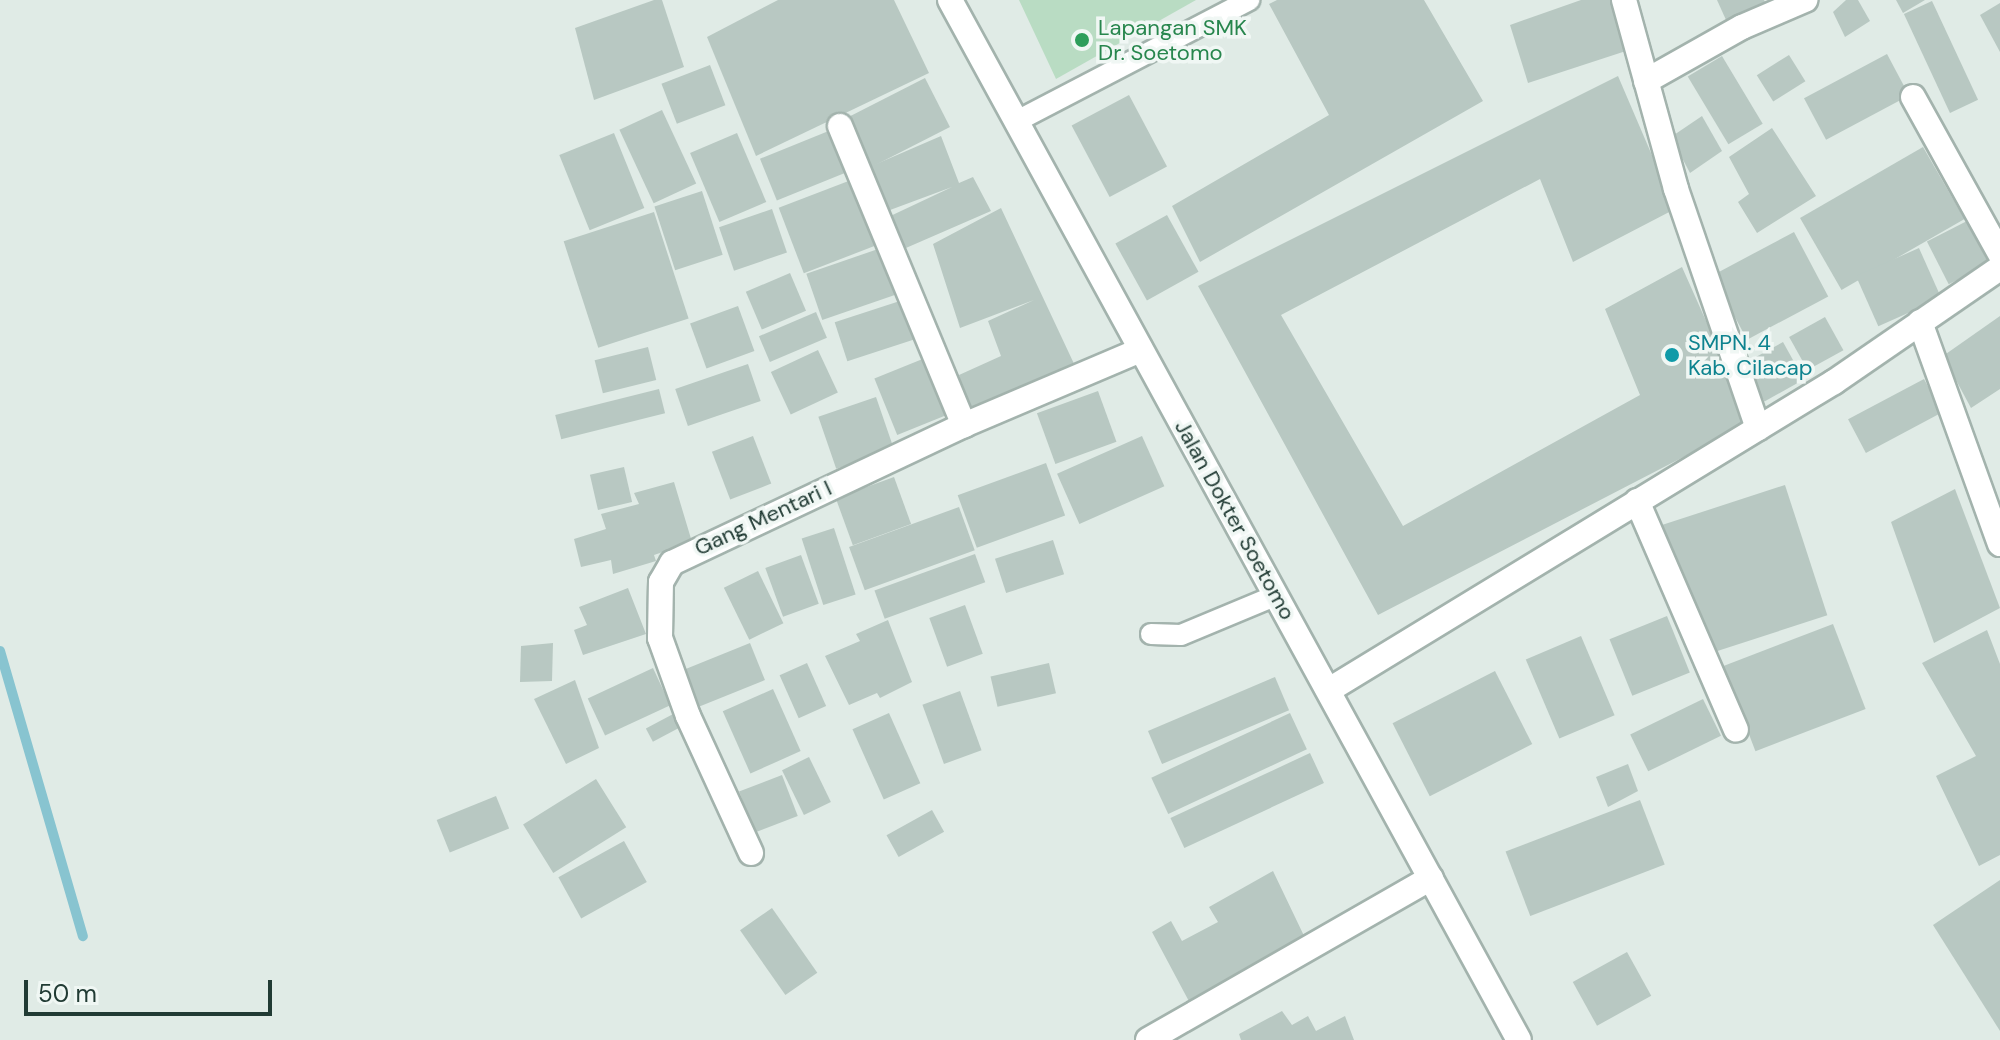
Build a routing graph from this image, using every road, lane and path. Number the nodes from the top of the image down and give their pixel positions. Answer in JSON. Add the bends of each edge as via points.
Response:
{"nodes":[{"id":1,"x":950,"y":0,"type":"edge"},
{"id":2,"x":1249,"y":0,"type":"edge"},
{"id":3,"x":1624,"y":0,"type":"edge"},
{"id":4,"x":1805,"y":0,"type":"edge"},
{"id":5,"x":1646,"y":81,"type":"junction"},
{"id":6,"x":1913,"y":97,"type":"dead end"},
{"id":7,"x":1017,"y":121,"type":"junction"},
{"id":8,"x":840,"y":126,"type":"dead end"},
{"id":9,"x":2000,"y":254,"type":"edge"},
{"id":10,"x":2000,"y":268,"type":"edge"},
{"id":11,"x":1920,"y":322,"type":"junction"},
{"id":12,"x":1141,"y":350,"type":"junction"},
{"id":13,"x":964,"y":425,"type":"junction"},
{"id":14,"x":1758,"y":428,"type":"junction"},
{"id":15,"x":1637,"y":501,"type":"junction"},
{"id":16,"x":2000,"y":544,"type":"edge"},
{"id":17,"x":1277,"y":595,"type":"junction"},
{"id":18,"x":1151,"y":634,"type":"dead end"},
{"id":19,"x":1329,"y":690,"type":"junction"},
{"id":20,"x":1736,"y":730,"type":"dead end"},
{"id":21,"x":751,"y":853,"type":"dead end"},
{"id":22,"x":1431,"y":878,"type":"junction"},
{"id":23,"x":1148,"y":1040,"type":"edge"},
{"id":24,"x":1519,"y":1040,"type":"edge"}],
"edges":[{"from":1,"to":7,"type":"street","name":"Jalan Dokter Soetomo"},
{"from":2,"to":7,"type":"lane"},
{"from":3,"to":5,"type":"street"},
{"from":4,"to":5,"type":"street","via":[[1742,27]]},
{"from":5,"to":14,"type":"street","via":[[1676,189]]},
{"from":6,"to":9,"type":"street"},
{"from":7,"to":12,"type":"street","name":"Jalan Dokter Soetomo"},
{"from":8,"to":13,"type":"street"},
{"from":10,"to":11,"type":"street"},
{"from":11,"to":14,"type":"street"},
{"from":11,"to":16,"type":"street"},
{"from":12,"to":13,"type":"street","name":"Gang Mentari I"},
{"from":12,"to":17,"type":"street","name":"Jalan Dokter Soetomo"},
{"from":13,"to":21,"type":"street","name":"Gang Mentari I","via":[[694,548],[672,563],[661,582],[660,638],[688,716]]},
{"from":14,"to":15,"type":"street"},
{"from":15,"to":19,"type":"street"},
{"from":15,"to":20,"type":"street"},
{"from":17,"to":18,"type":"lane","via":[[1181,635]]},
{"from":17,"to":19,"type":"street","name":"Jalan Dokter Soetomo"},
{"from":19,"to":22,"type":"street","name":"Jalan Dokter Soetomo"},
{"from":22,"to":23,"type":"street"},
{"from":22,"to":24,"type":"street","name":"Jalan Dokter Soetomo"}]}
